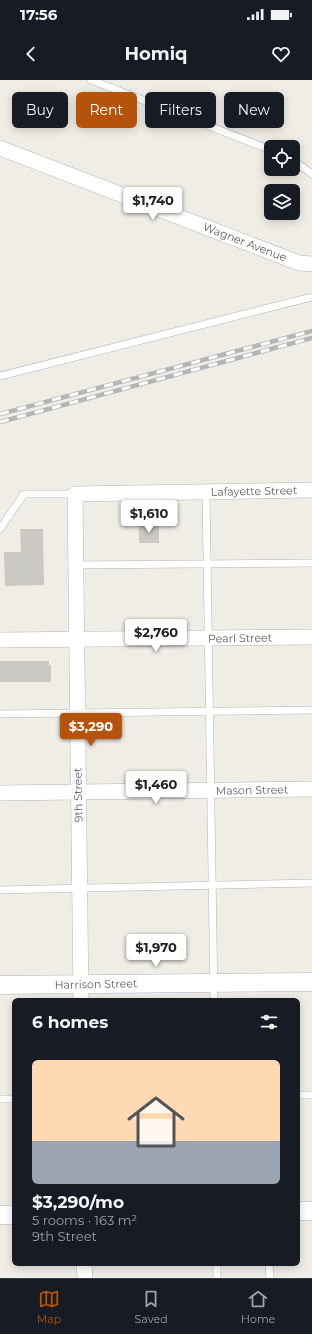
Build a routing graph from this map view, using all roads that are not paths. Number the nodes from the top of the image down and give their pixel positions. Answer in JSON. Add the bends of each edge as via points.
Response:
{"nodes":[{"id":1,"x":91,"y":80,"type":"edge"},
{"id":2,"x":264,"y":147,"type":"edge"},
{"id":3,"x":0,"y":148,"type":"edge"},
{"id":4,"x":300,"y":165,"type":"edge"},
{"id":5,"x":312,"y":174,"type":"edge"},
{"id":6,"x":312,"y":264,"type":"edge"},
{"id":7,"x":312,"y":297,"type":"edge"},
{"id":8,"x":0,"y":376,"type":"edge"},
{"id":9,"x":312,"y":490,"type":"edge"},
{"id":10,"x":206,"y":492,"type":"junction"},
{"id":11,"x":75,"y":494,"type":"junction"},
{"id":12,"x":0,"y":529,"type":"edge"},
{"id":13,"x":312,"y":563,"type":"edge"},
{"id":14,"x":207,"y":564,"type":"junction"},
{"id":15,"x":76,"y":565,"type":"junction"},
{"id":16,"x":312,"y":637,"type":"edge"},
{"id":17,"x":208,"y":638,"type":"junction"},
{"id":18,"x":0,"y":640,"type":"edge"},
{"id":19,"x":77,"y":640,"type":"junction"},
{"id":20,"x":312,"y":710,"type":"edge"},
{"id":21,"x":210,"y":711,"type":"junction"},
{"id":22,"x":77,"y":713,"type":"junction"},
{"id":23,"x":0,"y":714,"type":"edge"},
{"id":24,"x":312,"y":789,"type":"edge"},
{"id":25,"x":211,"y":790,"type":"junction"},
{"id":26,"x":79,"y":792,"type":"junction"},
{"id":27,"x":0,"y":794,"type":"edge"},
{"id":28,"x":312,"y":883,"type":"edge"},
{"id":29,"x":213,"y":885,"type":"junction"},
{"id":30,"x":79,"y":888,"type":"junction"},
{"id":31,"x":0,"y":890,"type":"edge"},
{"id":32,"x":214,"y":982,"type":"junction"},
{"id":33,"x":312,"y":982,"type":"edge"},
{"id":34,"x":0,"y":985,"type":"edge"},
{"id":35,"x":80,"y":992,"type":"edge"},
{"id":36,"x":214,"y":998,"type":"edge"},
{"id":37,"x":300,"y":1095,"type":"edge"},
{"id":38,"x":312,"y":1095,"type":"edge"},
{"id":39,"x":0,"y":1099,"type":"edge"},
{"id":40,"x":12,"y":1099,"type":"edge"},
{"id":41,"x":300,"y":1211,"type":"edge"},
{"id":42,"x":312,"y":1211,"type":"edge"},
{"id":43,"x":0,"y":1215,"type":"edge"},
{"id":44,"x":12,"y":1215,"type":"edge"},
{"id":45,"x":84,"y":1266,"type":"edge"},
{"id":46,"x":216,"y":1266,"type":"edge"},
{"id":47,"x":269,"y":1266,"type":"edge"},
{"id":48,"x":85,"y":1278,"type":"edge"},
{"id":49,"x":217,"y":1278,"type":"edge"},
{"id":50,"x":270,"y":1278,"type":"edge"}],
"edges":[{"from":1,"to":2,"type":"lane"},
{"from":3,"to":6,"type":"street","name":"Wagner Avenue","via":[[299,263]]},
{"from":4,"to":5,"type":"lane"},
{"from":7,"to":8,"type":"lane"},
{"from":9,"to":10,"type":"street","name":"Lafayette Street"},
{"from":10,"to":11,"type":"street","name":"Lafayette Street"},
{"from":10,"to":14,"type":"lane"},
{"from":11,"to":12,"type":"lane","via":[[24,494]]},
{"from":11,"to":15,"type":"street","name":"9th Street"},
{"from":13,"to":14,"type":"lane"},
{"from":14,"to":15,"type":"lane"},
{"from":14,"to":17,"type":"lane"},
{"from":15,"to":19,"type":"street","name":"9th Street"},
{"from":16,"to":17,"type":"street","name":"Pearl Street"},
{"from":17,"to":19,"type":"street","name":"Pearl Street"},
{"from":17,"to":21,"type":"lane"},
{"from":18,"to":19,"type":"street","name":"Pearl Street"},
{"from":19,"to":22,"type":"street","name":"9th Street"},
{"from":20,"to":21,"type":"lane"},
{"from":21,"to":22,"type":"lane"},
{"from":21,"to":25,"type":"lane"},
{"from":22,"to":23,"type":"lane"},
{"from":22,"to":26,"type":"street","name":"9th Street"},
{"from":24,"to":25,"type":"street","name":"Mason Street"},
{"from":25,"to":26,"type":"street","name":"Mason Street"},
{"from":25,"to":29,"type":"lane"},
{"from":26,"to":27,"type":"street","name":"Mason Street"},
{"from":26,"to":30,"type":"street","name":"9th Street"},
{"from":28,"to":29,"type":"lane"},
{"from":29,"to":30,"type":"lane"},
{"from":29,"to":32,"type":"lane"},
{"from":30,"to":31,"type":"lane"},
{"from":30,"to":35,"type":"street","name":"9th Street"},
{"from":32,"to":33,"type":"street","name":"Harrison Street"},
{"from":32,"to":35,"type":"street","name":"Harrison Street"},
{"from":32,"to":36,"type":"lane"},
{"from":34,"to":35,"type":"street","name":"Harrison Street"},
{"from":37,"to":38,"type":"lane"},
{"from":39,"to":40,"type":"lane"},
{"from":41,"to":42,"type":"street"},
{"from":43,"to":44,"type":"street"},
{"from":45,"to":48,"type":"street"},
{"from":46,"to":49,"type":"lane"},
{"from":47,"to":50,"type":"lane"}]}
